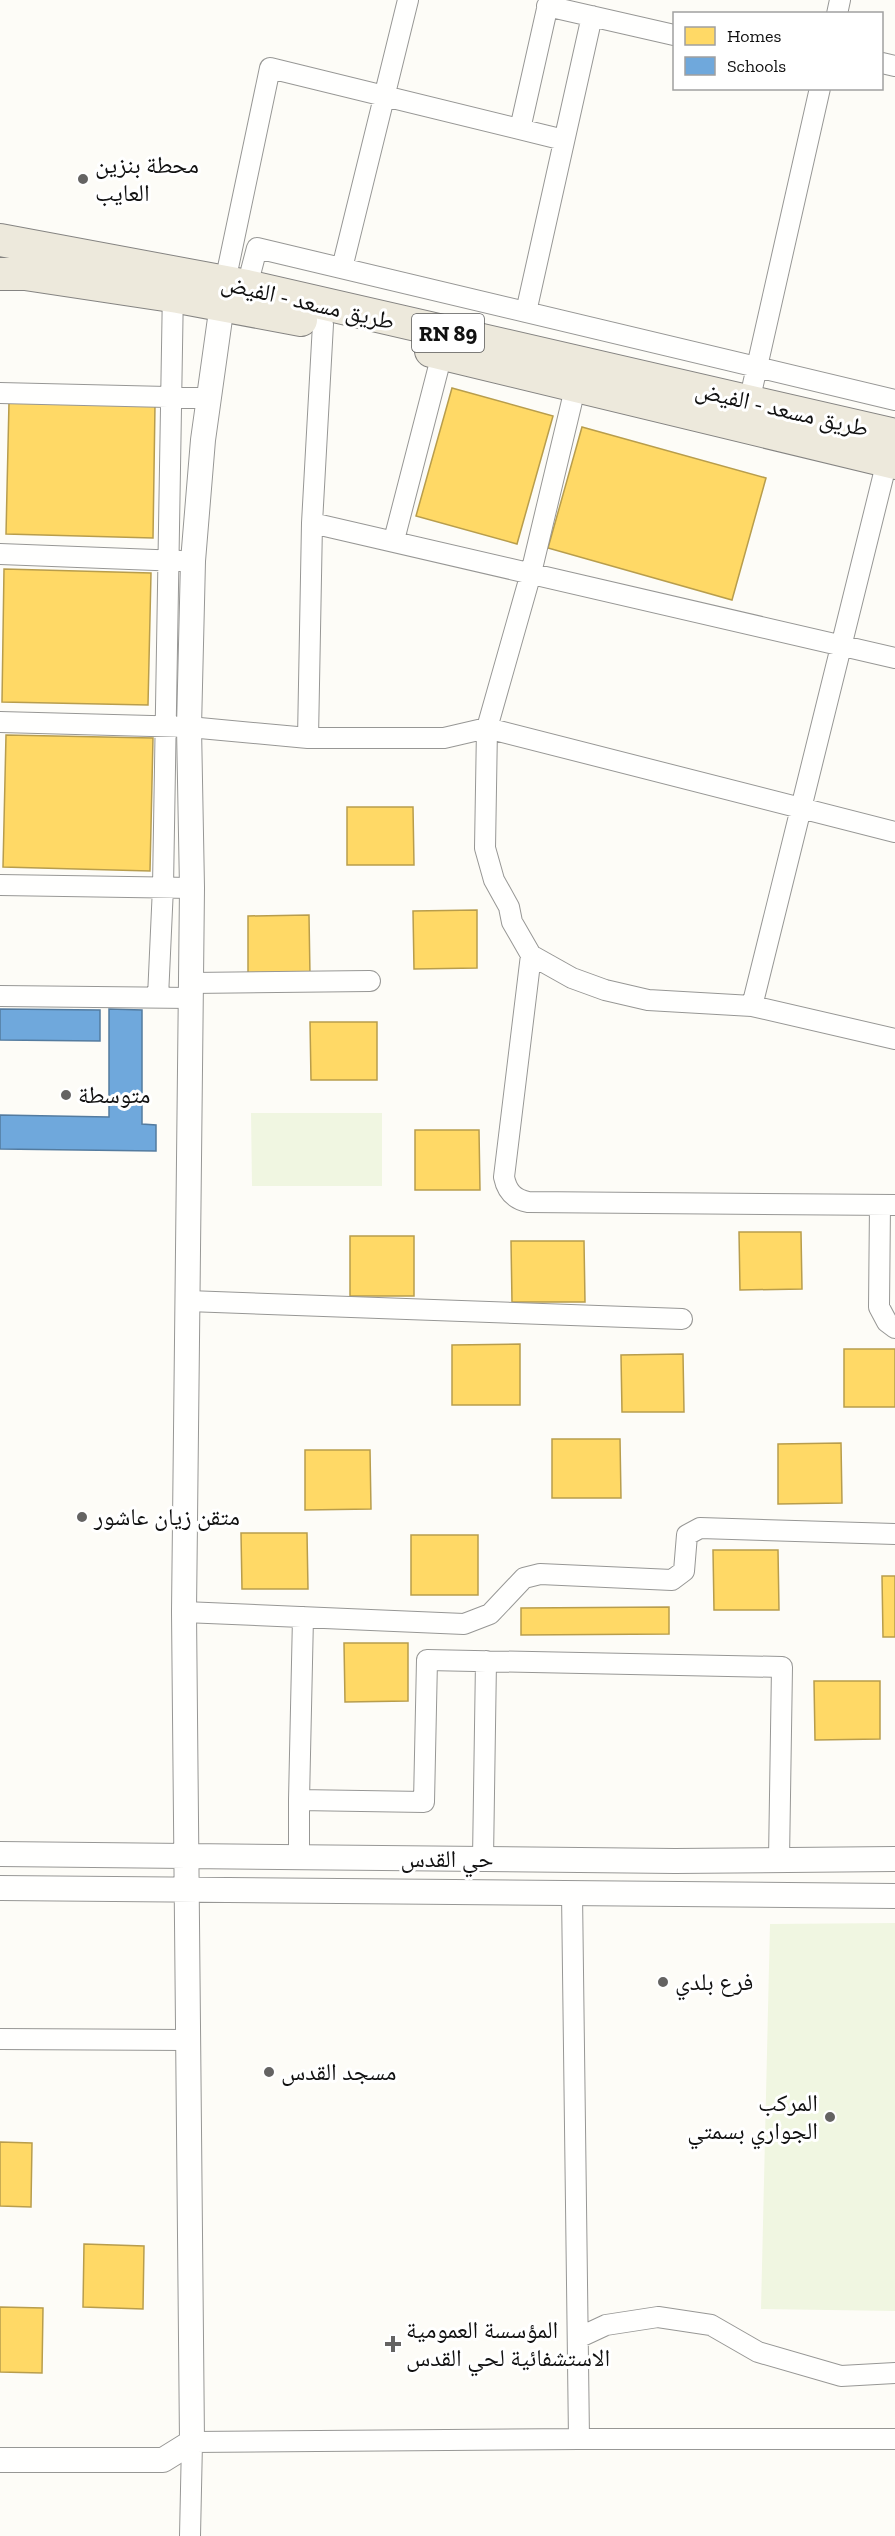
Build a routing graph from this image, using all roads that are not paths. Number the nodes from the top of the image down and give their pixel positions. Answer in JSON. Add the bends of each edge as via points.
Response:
{"nodes":[{"id":1,"x":408,"y":0,"type":"edge"},
{"id":2,"x":548,"y":3,"type":"edge"},
{"id":3,"x":592,"y":16,"type":"junction"},
{"id":4,"x":673,"y":35,"type":"edge"},
{"id":5,"x":820,"y":90,"type":"edge"},
{"id":6,"x":385,"y":96,"type":"junction"},
{"id":7,"x":520,"y":129,"type":"junction"},
{"id":8,"x":564,"y":140,"type":"junction"},
{"id":9,"x":0,"y":240,"type":"edge"},
{"id":10,"x":342,"y":268,"type":"junction"},
{"id":11,"x":0,"y":274,"type":"edge"},
{"id":12,"x":173,"y":284,"type":"junction"},
{"id":13,"x":231,"y":291,"type":"junction"},
{"id":14,"x":526,"y":312,"type":"junction"},
{"id":15,"x":323,"y":324,"type":"junction"},
{"id":16,"x":442,"y":354,"type":"junction"},
{"id":17,"x":757,"y":368,"type":"junction"},
{"id":18,"x":578,"y":374,"type":"junction"},
{"id":19,"x":0,"y":393,"type":"edge"},
{"id":20,"x":171,"y":397,"type":"junction"},
{"id":21,"x":209,"y":398,"type":"junction"},
{"id":22,"x":895,"y":400,"type":"edge"},
{"id":23,"x":746,"y":413,"type":"junction"},
{"id":24,"x":892,"y":453,"type":"edge"},
{"id":25,"x":312,"y":523,"type":"junction"},
{"id":26,"x":394,"y":540,"type":"junction"},
{"id":27,"x":0,"y":554,"type":"edge"},
{"id":28,"x":169,"y":560,"type":"junction"},
{"id":29,"x":193,"y":561,"type":"junction"},
{"id":30,"x":531,"y":573,"type":"junction"},
{"id":31,"x":841,"y":645,"type":"junction"},
{"id":32,"x":895,"y":658,"type":"edge"},
{"id":33,"x":0,"y":722,"type":"edge"},
{"id":34,"x":177,"y":726,"type":"junction"},
{"id":35,"x":488,"y":728,"type":"junction"},
{"id":36,"x":308,"y":738,"type":"junction"},
{"id":37,"x":801,"y":808,"type":"junction"},
{"id":38,"x":895,"y":832,"type":"edge"},
{"id":39,"x":0,"y":885,"type":"edge"},
{"id":40,"x":163,"y":887,"type":"junction"},
{"id":41,"x":192,"y":888,"type":"junction"},
{"id":42,"x":531,"y":955,"type":"junction"},
{"id":43,"x":370,"y":981,"type":"dead end"},
{"id":44,"x":191,"y":990,"type":"junction"},
{"id":45,"x":0,"y":996,"type":"edge"},
{"id":46,"x":158,"y":997,"type":"junction"},
{"id":47,"x":752,"y":1006,"type":"junction"},
{"id":48,"x":895,"y":1039,"type":"edge"},
{"id":49,"x":888,"y":1205,"type":"edge"},
{"id":50,"x":188,"y":1301,"type":"junction"},
{"id":51,"x":682,"y":1319,"type":"dead end"},
{"id":52,"x":895,"y":1328,"type":"edge"},
{"id":53,"x":895,"y":1534,"type":"edge"},
{"id":54,"x":184,"y":1612,"type":"junction"},
{"id":55,"x":303,"y":1617,"type":"junction"},
{"id":56,"x":486,"y":1661,"type":"junction"},
{"id":57,"x":299,"y":1800,"type":"junction"},
{"id":58,"x":0,"y":1854,"type":"edge"},
{"id":59,"x":186,"y":1857,"type":"junction"},
{"id":60,"x":299,"y":1858,"type":"junction"},
{"id":61,"x":483,"y":1859,"type":"junction"},
{"id":62,"x":895,"y":1859,"type":"edge"},
{"id":63,"x":779,"y":1860,"type":"junction"},
{"id":64,"x":0,"y":1888,"type":"edge"},
{"id":65,"x":185,"y":1889,"type":"junction"},
{"id":66,"x":572,"y":1893,"type":"junction"},
{"id":67,"x":895,"y":1896,"type":"edge"},
{"id":68,"x":0,"y":2040,"type":"edge"},
{"id":69,"x":187,"y":2040,"type":"junction"},
{"id":70,"x":578,"y":2338,"type":"junction"},
{"id":71,"x":895,"y":2373,"type":"edge"},
{"id":72,"x":579,"y":2439,"type":"junction"},
{"id":73,"x":895,"y":2439,"type":"edge"},
{"id":74,"x":192,"y":2442,"type":"junction"},
{"id":75,"x":0,"y":2460,"type":"edge"},
{"id":76,"x":190,"y":2536,"type":"edge"}],
"edges":[{"from":1,"to":6,"type":"street"},
{"from":2,"to":3,"type":"street"},
{"from":2,"to":7,"type":"street"},
{"from":3,"to":4,"type":"street"},
{"from":3,"to":8,"type":"street"},
{"from":5,"to":17,"type":"street"},
{"from":6,"to":7,"type":"street"},
{"from":6,"to":10,"type":"street"},
{"from":6,"to":13,"type":"street","via":[[270,68]]},
{"from":7,"to":8,"type":"street"},
{"from":8,"to":14,"type":"street"},
{"from":9,"to":12,"type":"main road","name":"طريق مسعد - الفيض","number":"RN 89"},
{"from":10,"to":13,"type":"street","via":[[257,248]]},
{"from":10,"to":14,"type":"street"},
{"from":11,"to":12,"type":"main road","name":"طريق مسعد - الفيض","number":"RN 89"},
{"from":12,"to":13,"type":"main road","name":"طريق مسعد - الفيض","number":"RN 89"},
{"from":12,"to":20,"type":"street"},
{"from":13,"to":15,"type":"main road","name":"طريق مسعد - الفيض","number":"RN 89"},
{"from":13,"to":18,"type":"main road","name":"طريق مسعد - الفيض","number":"RN 89"},
{"from":13,"to":21,"type":"street"},
{"from":14,"to":17,"type":"street"},
{"from":15,"to":16,"type":"main road","name":"طريق مسعد - الفيض","number":"RN 89"},
{"from":15,"to":25,"type":"street"},
{"from":16,"to":18,"type":"main road","name":"طريق مسعد - الفيض","number":"RN 89"},
{"from":16,"to":26,"type":"street"},
{"from":17,"to":22,"type":"street"},
{"from":17,"to":23,"type":"street"},
{"from":18,"to":23,"type":"main road","name":"طريق مسعد - الفيض","number":"RN 89"},
{"from":18,"to":30,"type":"street"},
{"from":19,"to":20,"type":"street"},
{"from":20,"to":21,"type":"street"},
{"from":20,"to":28,"type":"street"},
{"from":21,"to":29,"type":"street"},
{"from":23,"to":24,"type":"main road","name":"طريق مسعد - الفيض","number":"RN 89"},
{"from":24,"to":31,"type":"street"},
{"from":25,"to":26,"type":"street"},
{"from":25,"to":36,"type":"street"},
{"from":26,"to":30,"type":"street"},
{"from":27,"to":28,"type":"street"},
{"from":28,"to":29,"type":"street"},
{"from":28,"to":34,"type":"street"},
{"from":29,"to":34,"type":"street"},
{"from":30,"to":31,"type":"street"},
{"from":30,"to":35,"type":"street"},
{"from":31,"to":32,"type":"street"},
{"from":31,"to":37,"type":"street"},
{"from":33,"to":34,"type":"street"},
{"from":34,"to":36,"type":"street"},
{"from":34,"to":40,"type":"street"},
{"from":34,"to":41,"type":"street"},
{"from":35,"to":36,"type":"street","via":[[444,738]]},
{"from":35,"to":37,"type":"street"},
{"from":35,"to":42,"type":"street","via":[[485,848],[512,922]]},
{"from":37,"to":38,"type":"street"},
{"from":37,"to":47,"type":"street"},
{"from":39,"to":40,"type":"street"},
{"from":40,"to":41,"type":"street"},
{"from":40,"to":46,"type":"street"},
{"from":41,"to":44,"type":"street"},
{"from":42,"to":47,"type":"street","via":[[572,978],[648,1000]]},
{"from":42,"to":49,"type":"street","via":[[504,1178],[515,1197],[528,1202]]},
{"from":43,"to":44,"type":"street"},
{"from":44,"to":46,"type":"street"},
{"from":44,"to":50,"type":"street"},
{"from":45,"to":46,"type":"street"},
{"from":47,"to":48,"type":"street"},
{"from":49,"to":52,"type":"street","via":[[879,1307]]},
{"from":50,"to":51,"type":"street"},
{"from":50,"to":54,"type":"street"},
{"from":53,"to":55,"type":"street","via":[[700,1528],[687,1535],[684,1571],[672,1580],[540,1574],[524,1578],[490,1614],[464,1624]]},
{"from":54,"to":55,"type":"street"},
{"from":54,"to":59,"type":"street"},
{"from":55,"to":57,"type":"street"},
{"from":56,"to":57,"type":"street","via":[[427,1660],[424,1802]]},
{"from":56,"to":61,"type":"street"},
{"from":56,"to":63,"type":"street","via":[[782,1667]]},
{"from":57,"to":60,"type":"street"},
{"from":58,"to":59,"type":"street","name":"حي القدس"},
{"from":59,"to":60,"type":"street","name":"حي القدس"},
{"from":59,"to":65,"type":"street"},
{"from":60,"to":61,"type":"street","name":"حي القدس"},
{"from":61,"to":63,"type":"street","name":"حي القدس"},
{"from":62,"to":63,"type":"street","name":"حي القدس"},
{"from":64,"to":65,"type":"street"},
{"from":65,"to":66,"type":"street"},
{"from":65,"to":69,"type":"street"},
{"from":66,"to":67,"type":"street"},
{"from":66,"to":70,"type":"street"},
{"from":68,"to":69,"type":"street"},
{"from":69,"to":74,"type":"street"},
{"from":70,"to":71,"type":"street","via":[[606,2325],[658,2317],[711,2325],[758,2352],[841,2376]]},
{"from":70,"to":72,"type":"street"},
{"from":72,"to":73,"type":"street"},
{"from":72,"to":74,"type":"street"},
{"from":74,"to":75,"type":"street","via":[[163,2460]]},
{"from":74,"to":76,"type":"street"}]}
